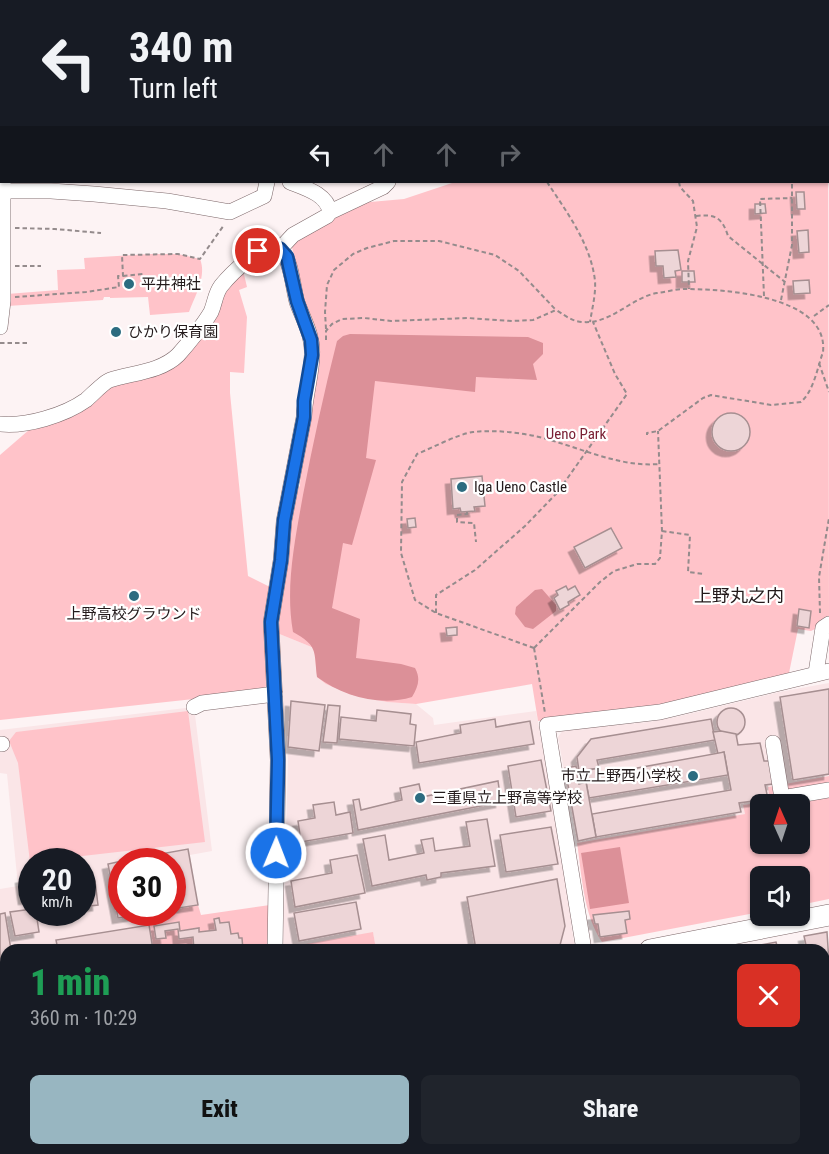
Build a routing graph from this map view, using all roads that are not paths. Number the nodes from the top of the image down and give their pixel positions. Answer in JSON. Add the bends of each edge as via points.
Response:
{"nodes":[{"id":1,"x":0,"y":48,"type":"edge"},
{"id":2,"x":0,"y":79,"type":"edge"},
{"id":3,"x":267,"y":183,"type":"edge"},
{"id":4,"x":292,"y":183,"type":"edge"},
{"id":5,"x":387,"y":183,"type":"edge"},
{"id":6,"x":2,"y":190,"type":"edge"},
{"id":7,"x":330,"y":212,"type":"junction"},
{"id":8,"x":280,"y":249,"type":"junction"},
{"id":9,"x":0,"y":327,"type":"edge"},
{"id":10,"x":0,"y":424,"type":"edge"},
{"id":11,"x":826,"y":626,"type":"edge"},
{"id":12,"x":822,"y":672,"type":"edge"},
{"id":13,"x":274,"y":694,"type":"junction"},
{"id":14,"x":194,"y":706,"type":"dead end"},
{"id":15,"x":773,"y":743,"type":"dead end"},
{"id":16,"x":829,"y":790,"type":"edge"},
{"id":17,"x":829,"y":915,"type":"edge"},
{"id":18,"x":275,"y":944,"type":"edge"},
{"id":19,"x":583,"y":944,"type":"edge"},
{"id":20,"x":681,"y":944,"type":"edge"}],
"edges":[{"from":1,"to":2,"type":"street"},
{"from":3,"to":6,"type":"street","via":[[264,196],[230,212],[167,201]]},
{"from":4,"to":7,"type":"street","via":[[319,194]]},
{"from":5,"to":7,"type":"street"},
{"from":6,"to":9,"type":"street"},
{"from":7,"to":8,"type":"street","via":[[293,235]]},
{"from":8,"to":10,"type":"street","via":[[274,246],[258,251],[220,287],[210,312],[177,356],[166,363],[109,380],[69,412]]},
{"from":8,"to":13,"type":"street","via":[[287,257],[312,355],[271,622]]},
{"from":11,"to":12,"type":"street"},
{"from":12,"to":19,"type":"street","via":[[660,712],[547,725]]},
{"from":13,"to":14,"type":"street"},
{"from":13,"to":18,"type":"street","via":[[278,760]]},
{"from":15,"to":16,"type":"street","via":[[782,798]]},
{"from":17,"to":20,"type":"highway"}]}
